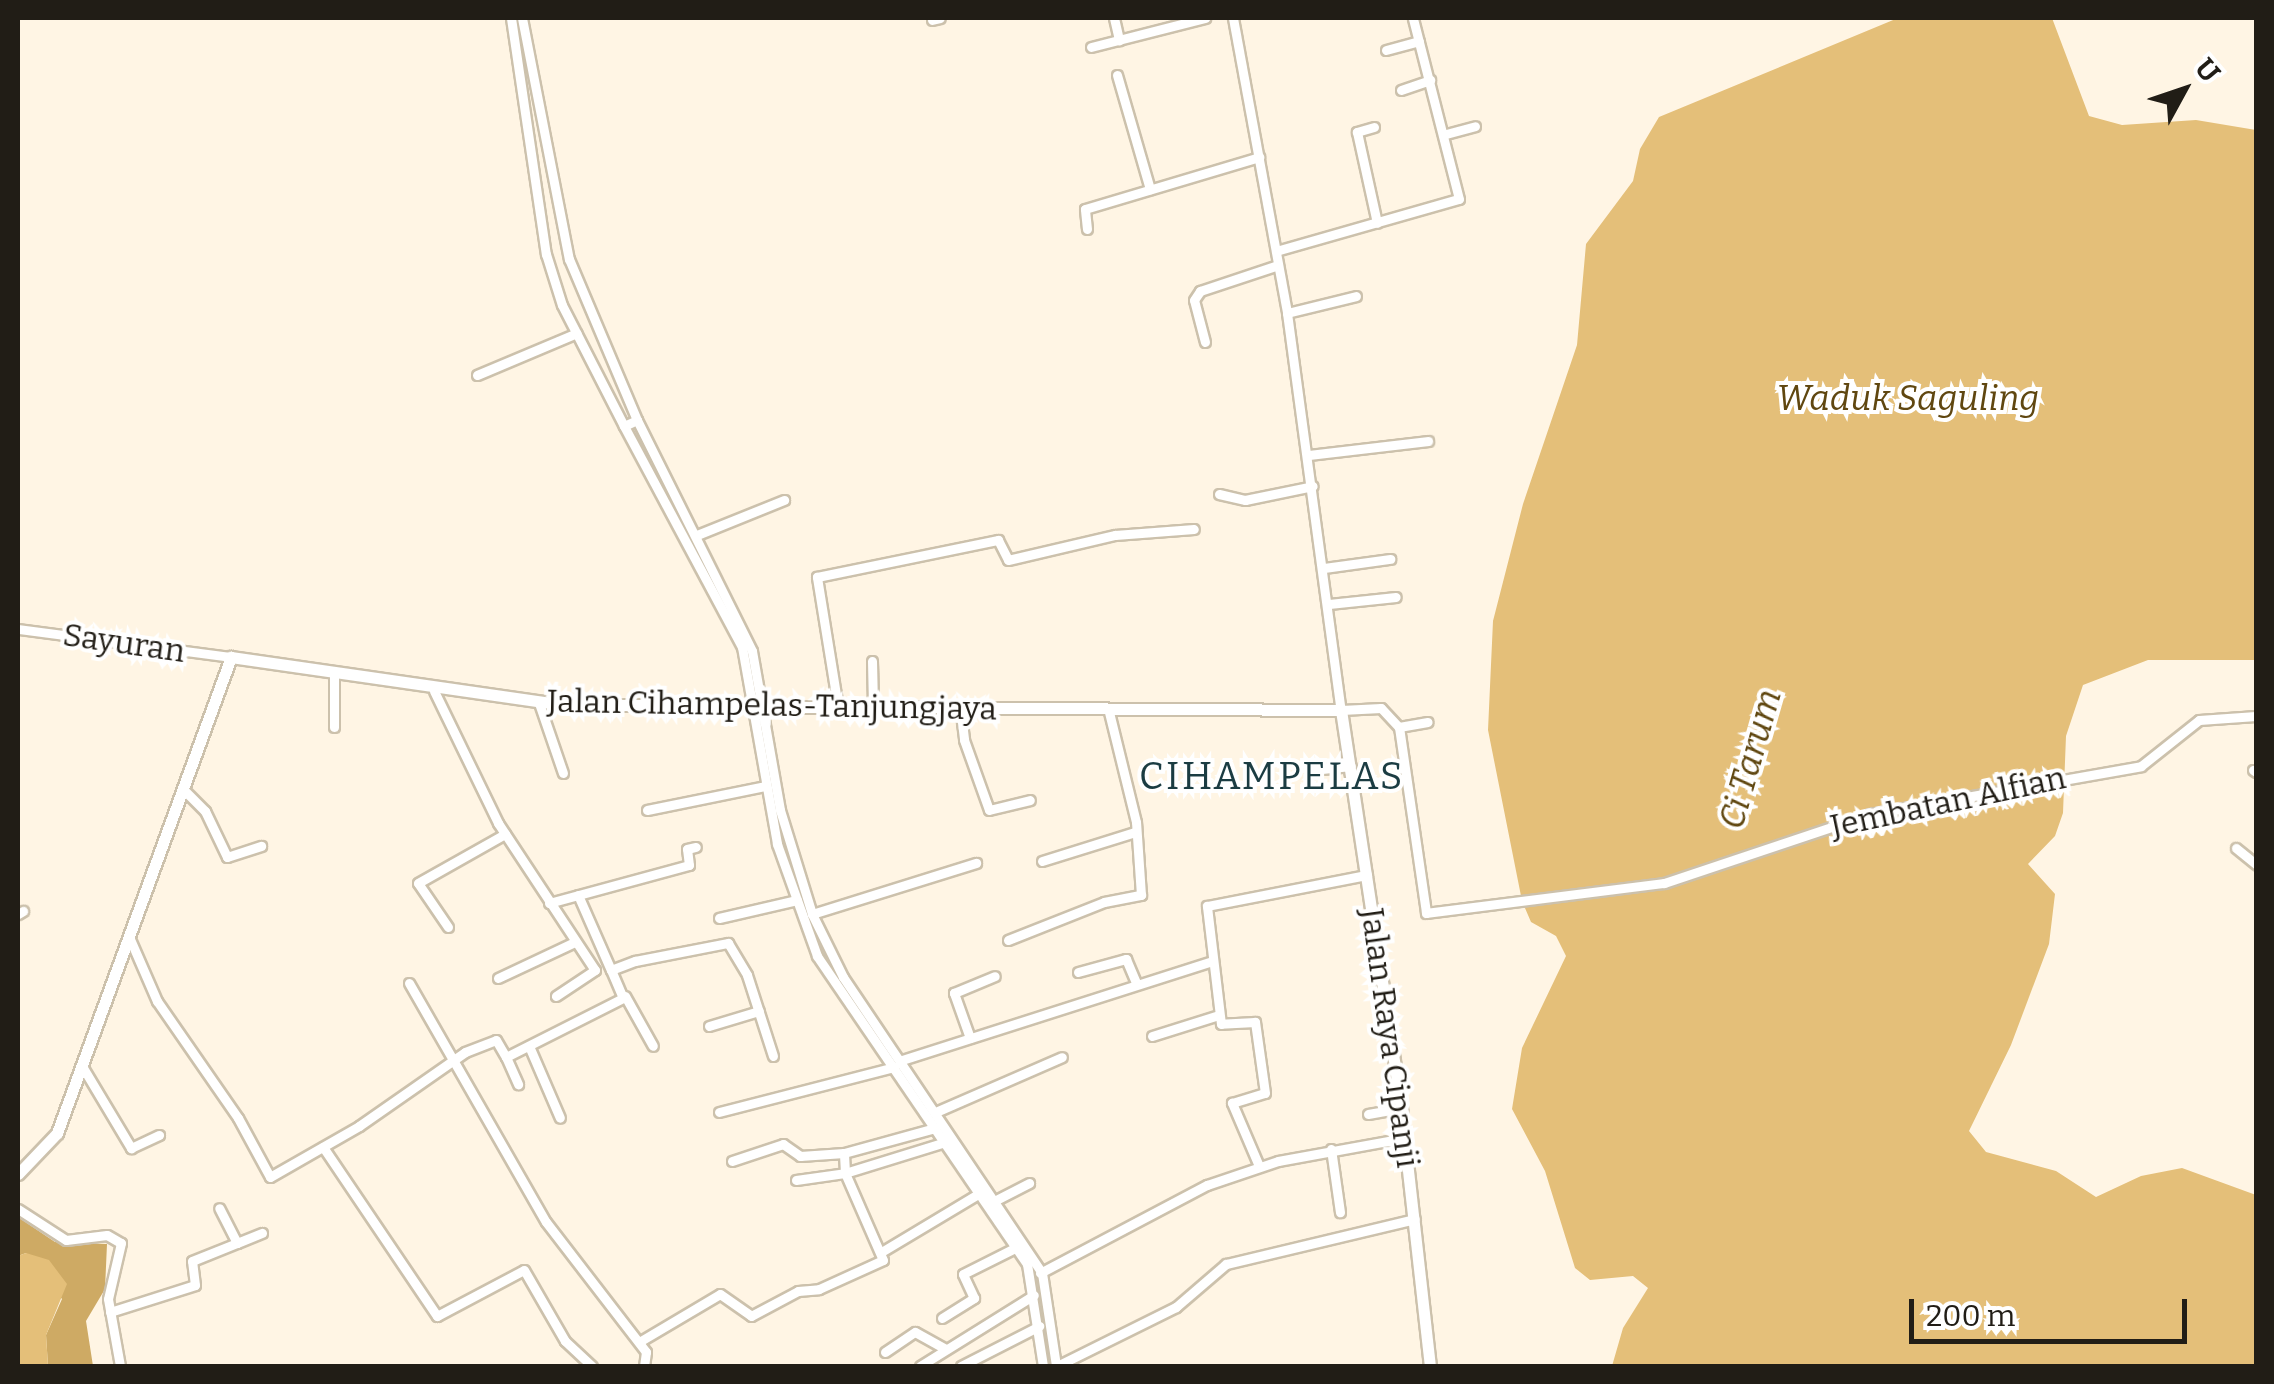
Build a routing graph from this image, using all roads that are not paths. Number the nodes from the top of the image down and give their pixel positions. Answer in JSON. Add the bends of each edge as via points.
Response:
{"nodes":[{"id":1,"x":511,"y":18,"type":"edge"},
{"id":2,"x":522,"y":18,"type":"edge"},
{"id":3,"x":1114,"y":18,"type":"edge"},
{"id":4,"x":1205,"y":18,"type":"edge"},
{"id":5,"x":1233,"y":18,"type":"edge"},
{"id":6,"x":1412,"y":18,"type":"edge"},
{"id":7,"x":1119,"y":40,"type":"junction"},
{"id":8,"x":1419,"y":41,"type":"junction"},
{"id":9,"x":1091,"y":47,"type":"dead end"},
{"id":10,"x":1386,"y":50,"type":"dead end"},
{"id":11,"x":1117,"y":74,"type":"dead end"},
{"id":12,"x":1430,"y":80,"type":"junction"},
{"id":13,"x":1401,"y":90,"type":"dead end"},
{"id":14,"x":1475,"y":126,"type":"dead end"},
{"id":15,"x":1374,"y":127,"type":"dead end"},
{"id":16,"x":1446,"y":134,"type":"junction"},
{"id":17,"x":1259,"y":157,"type":"junction"},
{"id":18,"x":1150,"y":189,"type":"junction"},
{"id":19,"x":1376,"y":223,"type":"junction"},
{"id":20,"x":1086,"y":229,"type":"dead end"},
{"id":21,"x":1276,"y":250,"type":"junction"},
{"id":22,"x":1278,"y":265,"type":"junction"},
{"id":23,"x":1356,"y":296,"type":"dead end"},
{"id":24,"x":1286,"y":313,"type":"junction"},
{"id":25,"x":576,"y":333,"type":"junction"},
{"id":26,"x":1205,"y":342,"type":"dead end"},
{"id":27,"x":477,"y":374,"type":"dead end"},
{"id":28,"x":631,"y":423,"type":"junction"},
{"id":29,"x":1428,"y":442,"type":"dead end"},
{"id":30,"x":1308,"y":455,"type":"junction"},
{"id":31,"x":1313,"y":486,"type":"junction"},
{"id":32,"x":1220,"y":494,"type":"dead end"},
{"id":33,"x":784,"y":500,"type":"dead end"},
{"id":34,"x":672,"y":503,"type":"junction"},
{"id":35,"x":1194,"y":528,"type":"dead end"},
{"id":36,"x":697,"y":535,"type":"junction"},
{"id":37,"x":1390,"y":559,"type":"dead end"},
{"id":38,"x":1324,"y":568,"type":"junction"},
{"id":39,"x":1396,"y":597,"type":"dead end"},
{"id":40,"x":1329,"y":604,"type":"junction"},
{"id":41,"x":18,"y":629,"type":"edge"},
{"id":42,"x":231,"y":657,"type":"junction"},
{"id":43,"x":872,"y":661,"type":"dead end"},
{"id":44,"x":334,"y":674,"type":"junction"},
{"id":45,"x":434,"y":691,"type":"junction"},
{"id":46,"x":538,"y":704,"type":"junction"},
{"id":47,"x":838,"y":706,"type":"junction"},
{"id":48,"x":873,"y":706,"type":"junction"},
{"id":49,"x":960,"y":706,"type":"junction"},
{"id":50,"x":758,"y":708,"type":"junction"},
{"id":51,"x":1108,"y":708,"type":"junction"},
{"id":52,"x":1340,"y":710,"type":"junction"},
{"id":53,"x":2256,"y":716,"type":"edge"},
{"id":54,"x":1428,"y":722,"type":"dead end"},
{"id":55,"x":334,"y":727,"type":"dead end"},
{"id":56,"x":1399,"y":727,"type":"junction"},
{"id":57,"x":1351,"y":766,"type":"junction"},
{"id":58,"x":1312,"y":770,"type":"dead end"},
{"id":59,"x":563,"y":773,"type":"dead end"},
{"id":60,"x":765,"y":786,"type":"junction"},
{"id":61,"x":184,"y":790,"type":"junction"},
{"id":62,"x":1030,"y":800,"type":"dead end"},
{"id":63,"x":647,"y":810,"type":"dead end"},
{"id":64,"x":1136,"y":832,"type":"junction"},
{"id":65,"x":505,"y":834,"type":"junction"},
{"id":66,"x":783,"y":843,"type":"junction"},
{"id":67,"x":262,"y":846,"type":"dead end"},
{"id":68,"x":696,"y":847,"type":"dead end"},
{"id":69,"x":2236,"y":848,"type":"dead end"},
{"id":70,"x":1042,"y":861,"type":"dead end"},
{"id":71,"x":976,"y":864,"type":"dead end"},
{"id":72,"x":2256,"y":864,"type":"edge"},
{"id":73,"x":1366,"y":875,"type":"junction"},
{"id":74,"x":578,"y":895,"type":"junction"},
{"id":75,"x":797,"y":900,"type":"junction"},
{"id":76,"x":549,"y":903,"type":"junction"},
{"id":77,"x":812,"y":914,"type":"junction"},
{"id":78,"x":719,"y":918,"type":"dead end"},
{"id":79,"x":448,"y":927,"type":"dead end"},
{"id":80,"x":130,"y":939,"type":"junction"},
{"id":81,"x":1008,"y":940,"type":"dead end"},
{"id":82,"x":575,"y":942,"type":"junction"},
{"id":83,"x":822,"y":953,"type":"junction"},
{"id":84,"x":1212,"y":960,"type":"junction"},
{"id":85,"x":611,"y":970,"type":"junction"},
{"id":86,"x":1078,"y":972,"type":"dead end"},
{"id":87,"x":995,"y":976,"type":"dead end"},
{"id":88,"x":498,"y":978,"type":"dead end"},
{"id":89,"x":409,"y":983,"type":"dead end"},
{"id":90,"x":1136,"y":983,"type":"junction"},
{"id":91,"x":556,"y":996,"type":"dead end"},
{"id":92,"x":625,"y":996,"type":"junction"},
{"id":93,"x":759,"y":1011,"type":"junction"},
{"id":94,"x":1219,"y":1015,"type":"junction"},
{"id":95,"x":708,"y":1026,"type":"dead end"},
{"id":96,"x":1152,"y":1036,"type":"dead end"},
{"id":97,"x":970,"y":1038,"type":"junction"},
{"id":98,"x":529,"y":1046,"type":"junction"},
{"id":99,"x":653,"y":1046,"type":"dead end"},
{"id":100,"x":774,"y":1056,"type":"dead end"},
{"id":101,"x":506,"y":1057,"type":"junction"},
{"id":102,"x":1062,"y":1058,"type":"dead end"},
{"id":103,"x":454,"y":1060,"type":"junction"},
{"id":104,"x":899,"y":1064,"type":"junction"},
{"id":105,"x":82,"y":1066,"type":"junction"},
{"id":106,"x":518,"y":1084,"type":"dead end"},
{"id":107,"x":1401,"y":1108,"type":"junction"},
{"id":108,"x":938,"y":1111,"type":"junction"},
{"id":109,"x":720,"y":1112,"type":"dead end"},
{"id":110,"x":1368,"y":1114,"type":"dead end"},
{"id":111,"x":560,"y":1118,"type":"dead end"},
{"id":112,"x":936,"y":1128,"type":"junction"},
{"id":113,"x":159,"y":1136,"type":"dead end"},
{"id":114,"x":1406,"y":1138,"type":"junction"},
{"id":115,"x":945,"y":1142,"type":"junction"},
{"id":116,"x":323,"y":1147,"type":"junction"},
{"id":117,"x":1331,"y":1149,"type":"junction"},
{"id":118,"x":844,"y":1153,"type":"junction"},
{"id":119,"x":732,"y":1161,"type":"dead end"},
{"id":120,"x":1260,"y":1166,"type":"junction"},
{"id":121,"x":18,"y":1174,"type":"edge"},
{"id":122,"x":846,"y":1174,"type":"junction"},
{"id":123,"x":796,"y":1180,"type":"dead end"},
{"id":124,"x":1029,"y":1183,"type":"dead end"},
{"id":125,"x":980,"y":1194,"type":"junction"},
{"id":126,"x":998,"y":1200,"type":"junction"},
{"id":127,"x":18,"y":1208,"type":"edge"},
{"id":128,"x":219,"y":1208,"type":"dead end"},
{"id":129,"x":1340,"y":1212,"type":"dead end"},
{"id":130,"x":1415,"y":1219,"type":"junction"},
{"id":131,"x":262,"y":1233,"type":"dead end"},
{"id":132,"x":236,"y":1243,"type":"junction"},
{"id":133,"x":1017,"y":1247,"type":"junction"},
{"id":134,"x":883,"y":1250,"type":"junction"},
{"id":135,"x":1038,"y":1274,"type":"junction"},
{"id":136,"x":1034,"y":1295,"type":"junction"},
{"id":137,"x":110,"y":1312,"type":"junction"},
{"id":138,"x":942,"y":1318,"type":"dead end"},
{"id":139,"x":1052,"y":1324,"type":"junction"},
{"id":140,"x":1037,"y":1327,"type":"junction"},
{"id":141,"x":968,"y":1334,"type":"junction"},
{"id":142,"x":639,"y":1342,"type":"junction"},
{"id":143,"x":946,"y":1349,"type":"junction"},
{"id":144,"x":885,"y":1352,"type":"dead end"},
{"id":145,"x":981,"y":1355,"type":"junction"},
{"id":146,"x":120,"y":1366,"type":"edge"},
{"id":147,"x":592,"y":1366,"type":"edge"},
{"id":148,"x":644,"y":1366,"type":"edge"},
{"id":149,"x":920,"y":1366,"type":"edge"},
{"id":150,"x":961,"y":1366,"type":"edge"},
{"id":151,"x":1043,"y":1366,"type":"edge"},
{"id":152,"x":1056,"y":1366,"type":"edge"},
{"id":153,"x":1430,"y":1366,"type":"edge"}],
"edges":[{"from":1,"to":25,"type":"street","via":[[546,254]]},
{"from":2,"to":28,"type":"street","via":[[569,259]]},
{"from":3,"to":7,"type":"street"},
{"from":4,"to":7,"type":"street"},
{"from":5,"to":17,"type":"street"},
{"from":6,"to":8,"type":"street"},
{"from":7,"to":9,"type":"street"},
{"from":8,"to":10,"type":"street"},
{"from":8,"to":12,"type":"street"},
{"from":11,"to":18,"type":"street"},
{"from":12,"to":13,"type":"street"},
{"from":12,"to":16,"type":"street"},
{"from":14,"to":16,"type":"street"},
{"from":15,"to":19,"type":"street","via":[[1358,132]]},
{"from":16,"to":19,"type":"street","via":[[1459,200]]},
{"from":17,"to":18,"type":"street"},
{"from":17,"to":21,"type":"street"},
{"from":18,"to":20,"type":"street","via":[[1083,210]]},
{"from":19,"to":21,"type":"street"},
{"from":21,"to":22,"type":"street"},
{"from":22,"to":24,"type":"street"},
{"from":22,"to":26,"type":"street","via":[[1200,290],[1194,300]]},
{"from":23,"to":24,"type":"street"},
{"from":24,"to":30,"type":"street"},
{"from":25,"to":27,"type":"street"},
{"from":25,"to":28,"type":"street"},
{"from":28,"to":34,"type":"street"},
{"from":28,"to":34,"type":"street"},
{"from":29,"to":30,"type":"street"},
{"from":30,"to":31,"type":"street"},
{"from":31,"to":32,"type":"street","via":[[1245,500]]},
{"from":31,"to":38,"type":"street"},
{"from":33,"to":36,"type":"street"},
{"from":34,"to":36,"type":"street"},
{"from":34,"to":50,"type":"street","via":[[742,647]]},
{"from":35,"to":47,"type":"street","via":[[1115,536],[1008,560],[995,540],[817,577]]},
{"from":36,"to":50,"type":"street","via":[[752,651]]},
{"from":37,"to":38,"type":"street"},
{"from":38,"to":40,"type":"street"},
{"from":39,"to":40,"type":"street"},
{"from":40,"to":52,"type":"street"},
{"from":41,"to":42,"type":"street","name":"Sayuran"},
{"from":42,"to":44,"type":"main road","name":"Jalan Cihampelas-Tanjungjaya"},
{"from":42,"to":61,"type":"main road"},
{"from":43,"to":48,"type":"street"},
{"from":44,"to":45,"type":"main road","name":"Jalan Cihampelas-Tanjungjaya"},
{"from":44,"to":55,"type":"street"},
{"from":45,"to":46,"type":"main road","name":"Jalan Cihampelas-Tanjungjaya"},
{"from":45,"to":65,"type":"street"},
{"from":46,"to":50,"type":"main road","name":"Jalan Cihampelas-Tanjungjaya"},
{"from":46,"to":59,"type":"street"},
{"from":47,"to":48,"type":"main road","name":"Jalan Cihampelas-Tanjungjaya"},
{"from":47,"to":50,"type":"main road","name":"Jalan Cihampelas-Tanjungjaya"},
{"from":48,"to":49,"type":"main road","name":"Jalan Cihampelas-Tanjungjaya"},
{"from":49,"to":51,"type":"main road","name":"Jalan Cihampelas-Tanjungjaya"},
{"from":49,"to":62,"type":"street","via":[[964,740],[990,810]]},
{"from":50,"to":60,"type":"street"},
{"from":50,"to":66,"type":"street"},
{"from":51,"to":52,"type":"main road","name":"Jalan Cihampelas-Tanjungjaya"},
{"from":51,"to":64,"type":"street"},
{"from":52,"to":56,"type":"street","via":[[1381,708]]},
{"from":52,"to":57,"type":"main road","name":"Jalan Raya Cipanji"},
{"from":53,"to":56,"type":"street","name":"Jembatan Alfian","via":[[2199,720],[2146,764],[1870,814],[1664,884],[1427,913]]},
{"from":54,"to":56,"type":"street"},
{"from":57,"to":58,"type":"street"},
{"from":57,"to":73,"type":"main road","name":"Jalan Raya Cipanji"},
{"from":60,"to":63,"type":"street"},
{"from":60,"to":66,"type":"street"},
{"from":61,"to":67,"type":"street","via":[[205,812],[226,857]]},
{"from":61,"to":80,"type":"main road"},
{"from":64,"to":70,"type":"street"},
{"from":64,"to":81,"type":"street","via":[[1141,895],[1104,902]]},
{"from":65,"to":76,"type":"street"},
{"from":65,"to":79,"type":"street","via":[[418,883]]},
{"from":66,"to":75,"type":"street"},
{"from":66,"to":77,"type":"street"},
{"from":68,"to":74,"type":"street","via":[[687,849],[690,865]]},
{"from":69,"to":72,"type":"street"},
{"from":71,"to":77,"type":"street"},
{"from":73,"to":84,"type":"street","via":[[1209,904]]},
{"from":73,"to":107,"type":"main road","name":"Jalan Raya Cipanji"},
{"from":74,"to":76,"type":"street"},
{"from":74,"to":85,"type":"street"},
{"from":75,"to":78,"type":"street"},
{"from":75,"to":83,"type":"street"},
{"from":76,"to":82,"type":"street"},
{"from":77,"to":83,"type":"street"},
{"from":80,"to":105,"type":"main road"},
{"from":80,"to":116,"type":"street","via":[[157,1000],[238,1118],[268,1176]]},
{"from":82,"to":88,"type":"street"},
{"from":82,"to":91,"type":"street","via":[[595,972]]},
{"from":83,"to":104,"type":"street"},
{"from":84,"to":90,"type":"street"},
{"from":84,"to":94,"type":"street"},
{"from":85,"to":92,"type":"street"},
{"from":85,"to":93,"type":"street","via":[[728,943]]},
{"from":86,"to":90,"type":"street","via":[[1126,960]]},
{"from":87,"to":97,"type":"street","via":[[954,993]]},
{"from":89,"to":103,"type":"street"},
{"from":90,"to":97,"type":"street"},
{"from":92,"to":98,"type":"street"},
{"from":92,"to":99,"type":"street"},
{"from":93,"to":95,"type":"street"},
{"from":93,"to":100,"type":"street"},
{"from":94,"to":96,"type":"street"},
{"from":94,"to":120,"type":"street","via":[[1222,1025],[1254,1022],[1265,1093],[1232,1103]]},
{"from":97,"to":104,"type":"street"},
{"from":98,"to":101,"type":"street"},
{"from":98,"to":111,"type":"street"},
{"from":101,"to":103,"type":"street","via":[[496,1040]]},
{"from":101,"to":106,"type":"street"},
{"from":102,"to":108,"type":"street"},
{"from":103,"to":116,"type":"street"},
{"from":103,"to":142,"type":"street","via":[[546,1222]]},
{"from":104,"to":108,"type":"street"},
{"from":104,"to":109,"type":"street"},
{"from":104,"to":112,"type":"street"},
{"from":105,"to":113,"type":"street","via":[[131,1148]]},
{"from":105,"to":121,"type":"main road","via":[[49,1145]]},
{"from":107,"to":110,"type":"street"},
{"from":107,"to":114,"type":"main road","name":"Jalan Raya Cipanji"},
{"from":108,"to":126,"type":"street"},
{"from":112,"to":115,"type":"street"},
{"from":112,"to":118,"type":"street"},
{"from":114,"to":117,"type":"street"},
{"from":114,"to":130,"type":"main road","name":"Jalan Raya Cipanji"},
{"from":115,"to":122,"type":"street"},
{"from":115,"to":125,"type":"street"},
{"from":116,"to":147,"type":"street","via":[[436,1316],[524,1270],[565,1341]]},
{"from":117,"to":120,"type":"street"},
{"from":117,"to":129,"type":"street"},
{"from":118,"to":119,"type":"street","via":[[800,1156],[783,1144]]},
{"from":118,"to":122,"type":"street"},
{"from":120,"to":135,"type":"street","via":[[1206,1185]]},
{"from":122,"to":123,"type":"street"},
{"from":122,"to":134,"type":"street"},
{"from":124,"to":126,"type":"street"},
{"from":125,"to":133,"type":"street"},
{"from":125,"to":134,"type":"street"},
{"from":126,"to":135,"type":"street"},
{"from":127,"to":137,"type":"street","via":[[66,1240],[116,1237],[121,1252],[108,1289]]},
{"from":128,"to":132,"type":"street"},
{"from":130,"to":152,"type":"street","via":[[1226,1264],[1176,1308]]},
{"from":130,"to":153,"type":"main road","name":"Jalan Raya Cipanji"},
{"from":131,"to":132,"type":"street"},
{"from":132,"to":137,"type":"street","via":[[192,1260],[192,1287]]},
{"from":133,"to":135,"type":"street"},
{"from":133,"to":138,"type":"street","via":[[963,1274],[974,1298]]},
{"from":134,"to":142,"type":"street","via":[[884,1260],[818,1289],[798,1290],[751,1316],[720,1294]]},
{"from":135,"to":136,"type":"street"},
{"from":135,"to":139,"type":"street"},
{"from":136,"to":140,"type":"street"},
{"from":136,"to":141,"type":"street"},
{"from":137,"to":146,"type":"street"},
{"from":139,"to":140,"type":"street"},
{"from":139,"to":152,"type":"street"},
{"from":140,"to":145,"type":"street"},
{"from":140,"to":151,"type":"street"},
{"from":141,"to":143,"type":"street"},
{"from":141,"to":145,"type":"street"},
{"from":142,"to":148,"type":"street","via":[[650,1360]]},
{"from":143,"to":144,"type":"street","via":[[915,1332]]},
{"from":143,"to":149,"type":"street"},
{"from":145,"to":150,"type":"street"}]}
